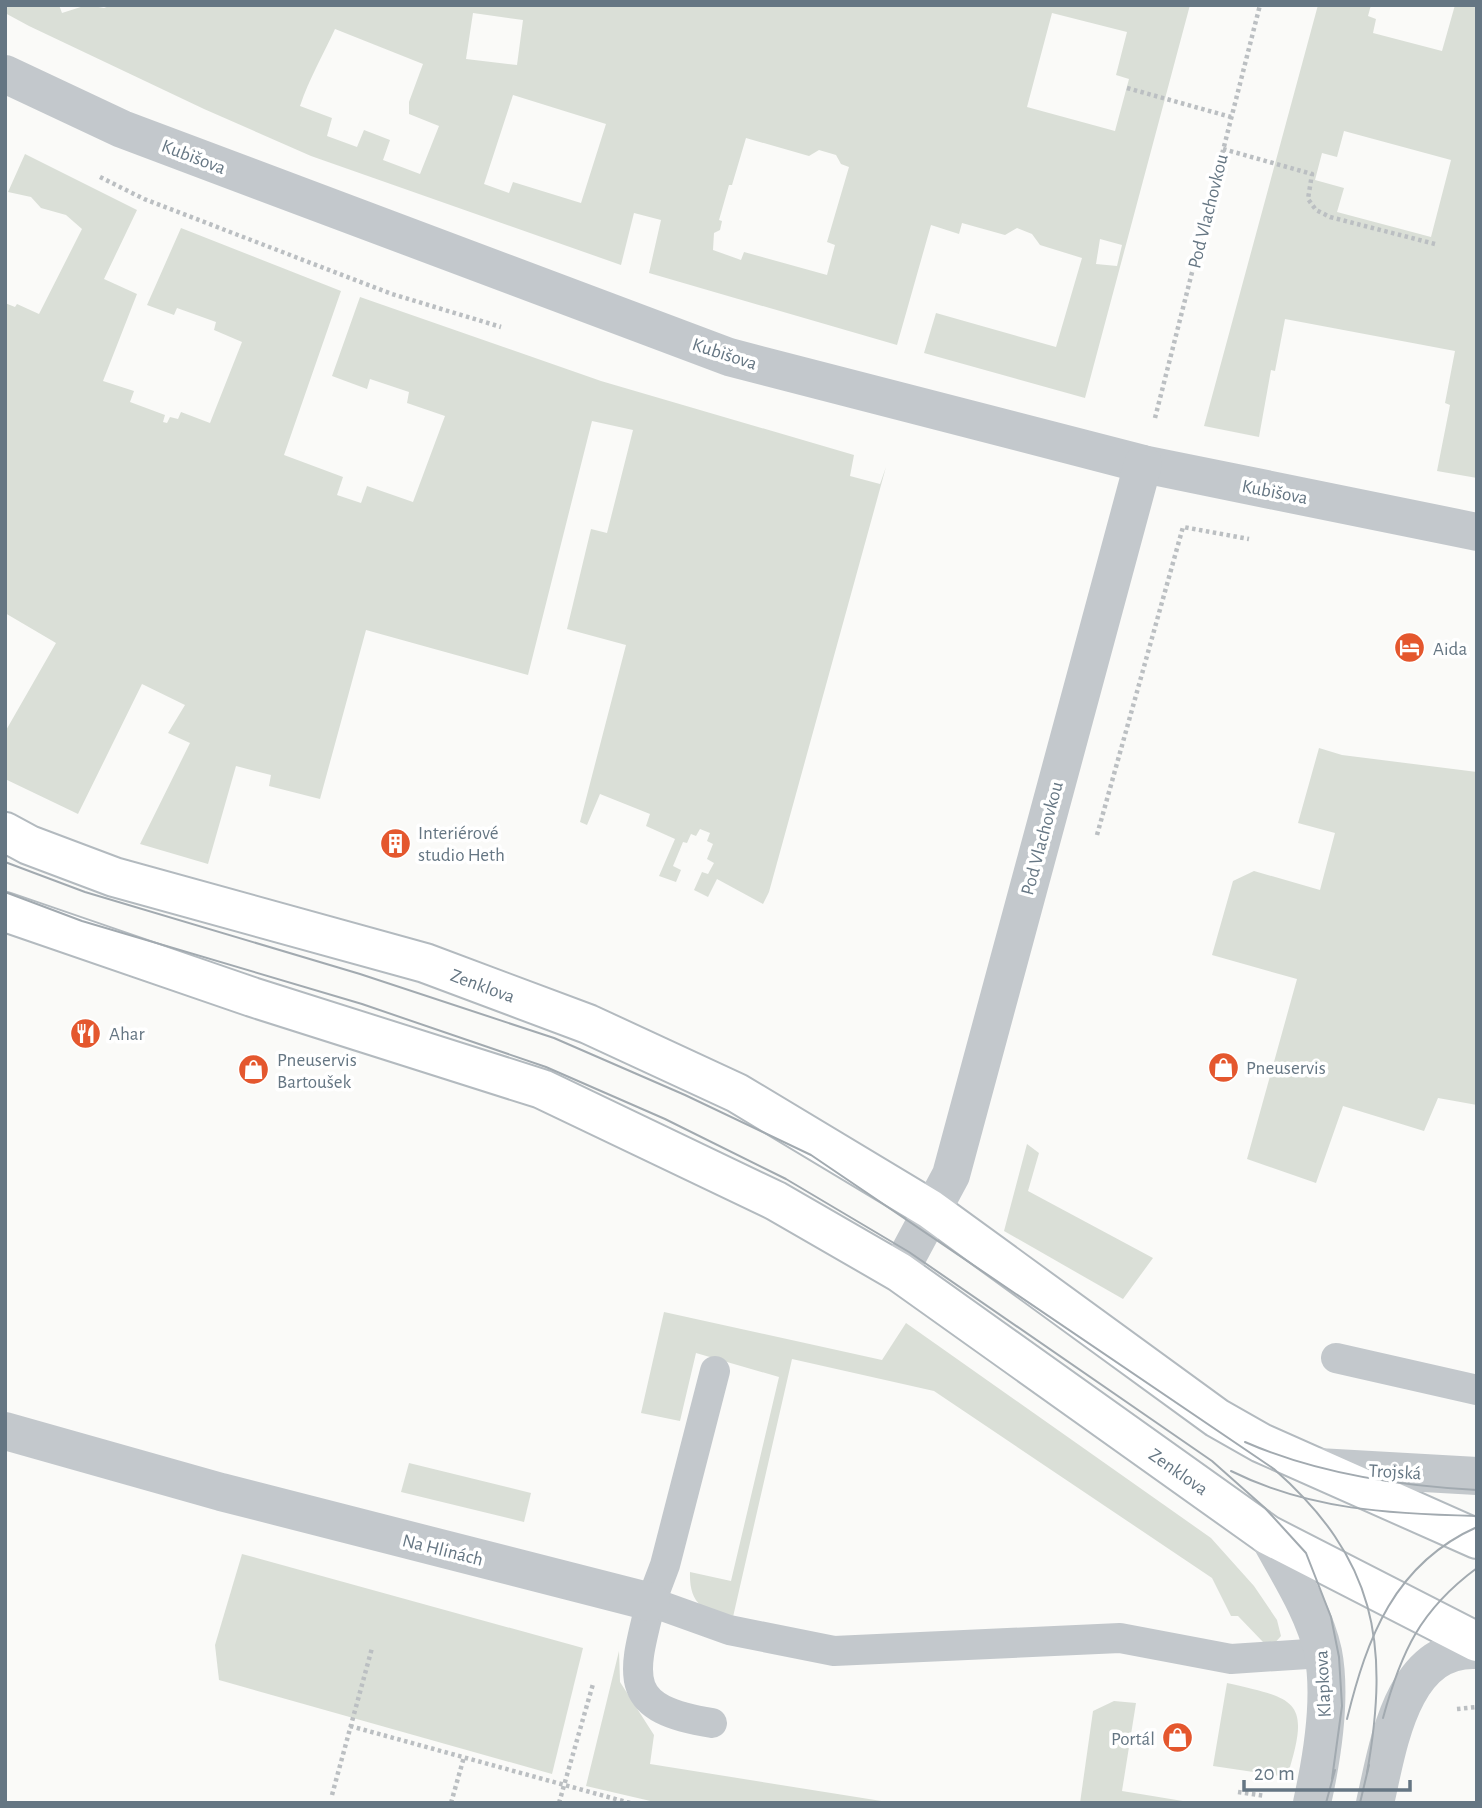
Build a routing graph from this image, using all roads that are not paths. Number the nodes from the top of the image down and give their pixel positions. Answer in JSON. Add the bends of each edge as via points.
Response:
{"nodes":[{"id":1,"x":5,"y":74,"type":"edge"},
{"id":2,"x":1143,"y":464,"type":"junction"},
{"id":3,"x":1477,"y":531,"type":"edge"},
{"id":4,"x":5,"y":832,"type":"edge"},
{"id":5,"x":5,"y":912,"type":"edge"},
{"id":6,"x":930,"y":1209,"type":"junction"},
{"id":7,"x":898,"y":1272,"type":"junction"},
{"id":8,"x":1336,"y":1358,"type":"dead end"},
{"id":9,"x":715,"y":1371,"type":"dead end"},
{"id":10,"x":1477,"y":1390,"type":"edge"},
{"id":11,"x":5,"y":1431,"type":"edge"},
{"id":12,"x":1313,"y":1466,"type":"junction"},
{"id":13,"x":1477,"y":1476,"type":"edge"},
{"id":14,"x":1268,"y":1535,"type":"junction"},
{"id":15,"x":1477,"y":1539,"type":"edge"},
{"id":16,"x":651,"y":1602,"type":"junction"},
{"id":17,"x":1477,"y":1642,"type":"edge"},
{"id":18,"x":1477,"y":1650,"type":"edge"},
{"id":19,"x":1323,"y":1653,"type":"junction"},
{"id":20,"x":712,"y":1723,"type":"dead end"},
{"id":21,"x":1312,"y":1803,"type":"edge"},
{"id":22,"x":1376,"y":1803,"type":"edge"}],
"edges":[{"from":1,"to":2,"type":"street","name":"Kubišova","via":[[122,129],[729,357]]},
{"from":2,"to":3,"type":"street","name":"Kubišova"},
{"from":2,"to":6,"type":"street","name":"Pod Vlachovkou","via":[[951,1175]]},
{"from":4,"to":6,"type":"main road","name":"Zenklova","via":[[114,877],[425,963],[589,1024],[737,1093]]},
{"from":5,"to":7,"type":"main road","name":"Zenklova","via":[[541,1089],[776,1201]]},
{"from":6,"to":7,"type":"street"},
{"from":6,"to":12,"type":"main road","name":"Zenklova","via":[[1217,1418]]},
{"from":7,"to":14,"type":"main road","name":"Zenklova"},
{"from":8,"to":10,"type":"lane"},
{"from":9,"to":16,"type":"lane","via":[[665,1565]]},
{"from":11,"to":16,"type":"street","name":"Na Hlinách","via":[[220,1492]]},
{"from":12,"to":13,"type":"street","name":"Trojská"},
{"from":12,"to":15,"type":"main road","name":"Zenklova"},
{"from":14,"to":17,"type":"main road","name":"Zenklova"},
{"from":14,"to":19,"type":"street","name":"Klapkova","via":[[1305,1602]]},
{"from":16,"to":19,"type":"lane","via":[[729,1630],[834,1651],[1120,1638],[1231,1659]]},
{"from":16,"to":20,"type":"lane","via":[[636,1681],[648,1700],[677,1718]]},
{"from":18,"to":22,"type":"street","via":[[1448,1655],[1415,1680],[1405,1696]]},
{"from":19,"to":21,"type":"street","name":"Klapkova","via":[[1324,1753]]}]}
